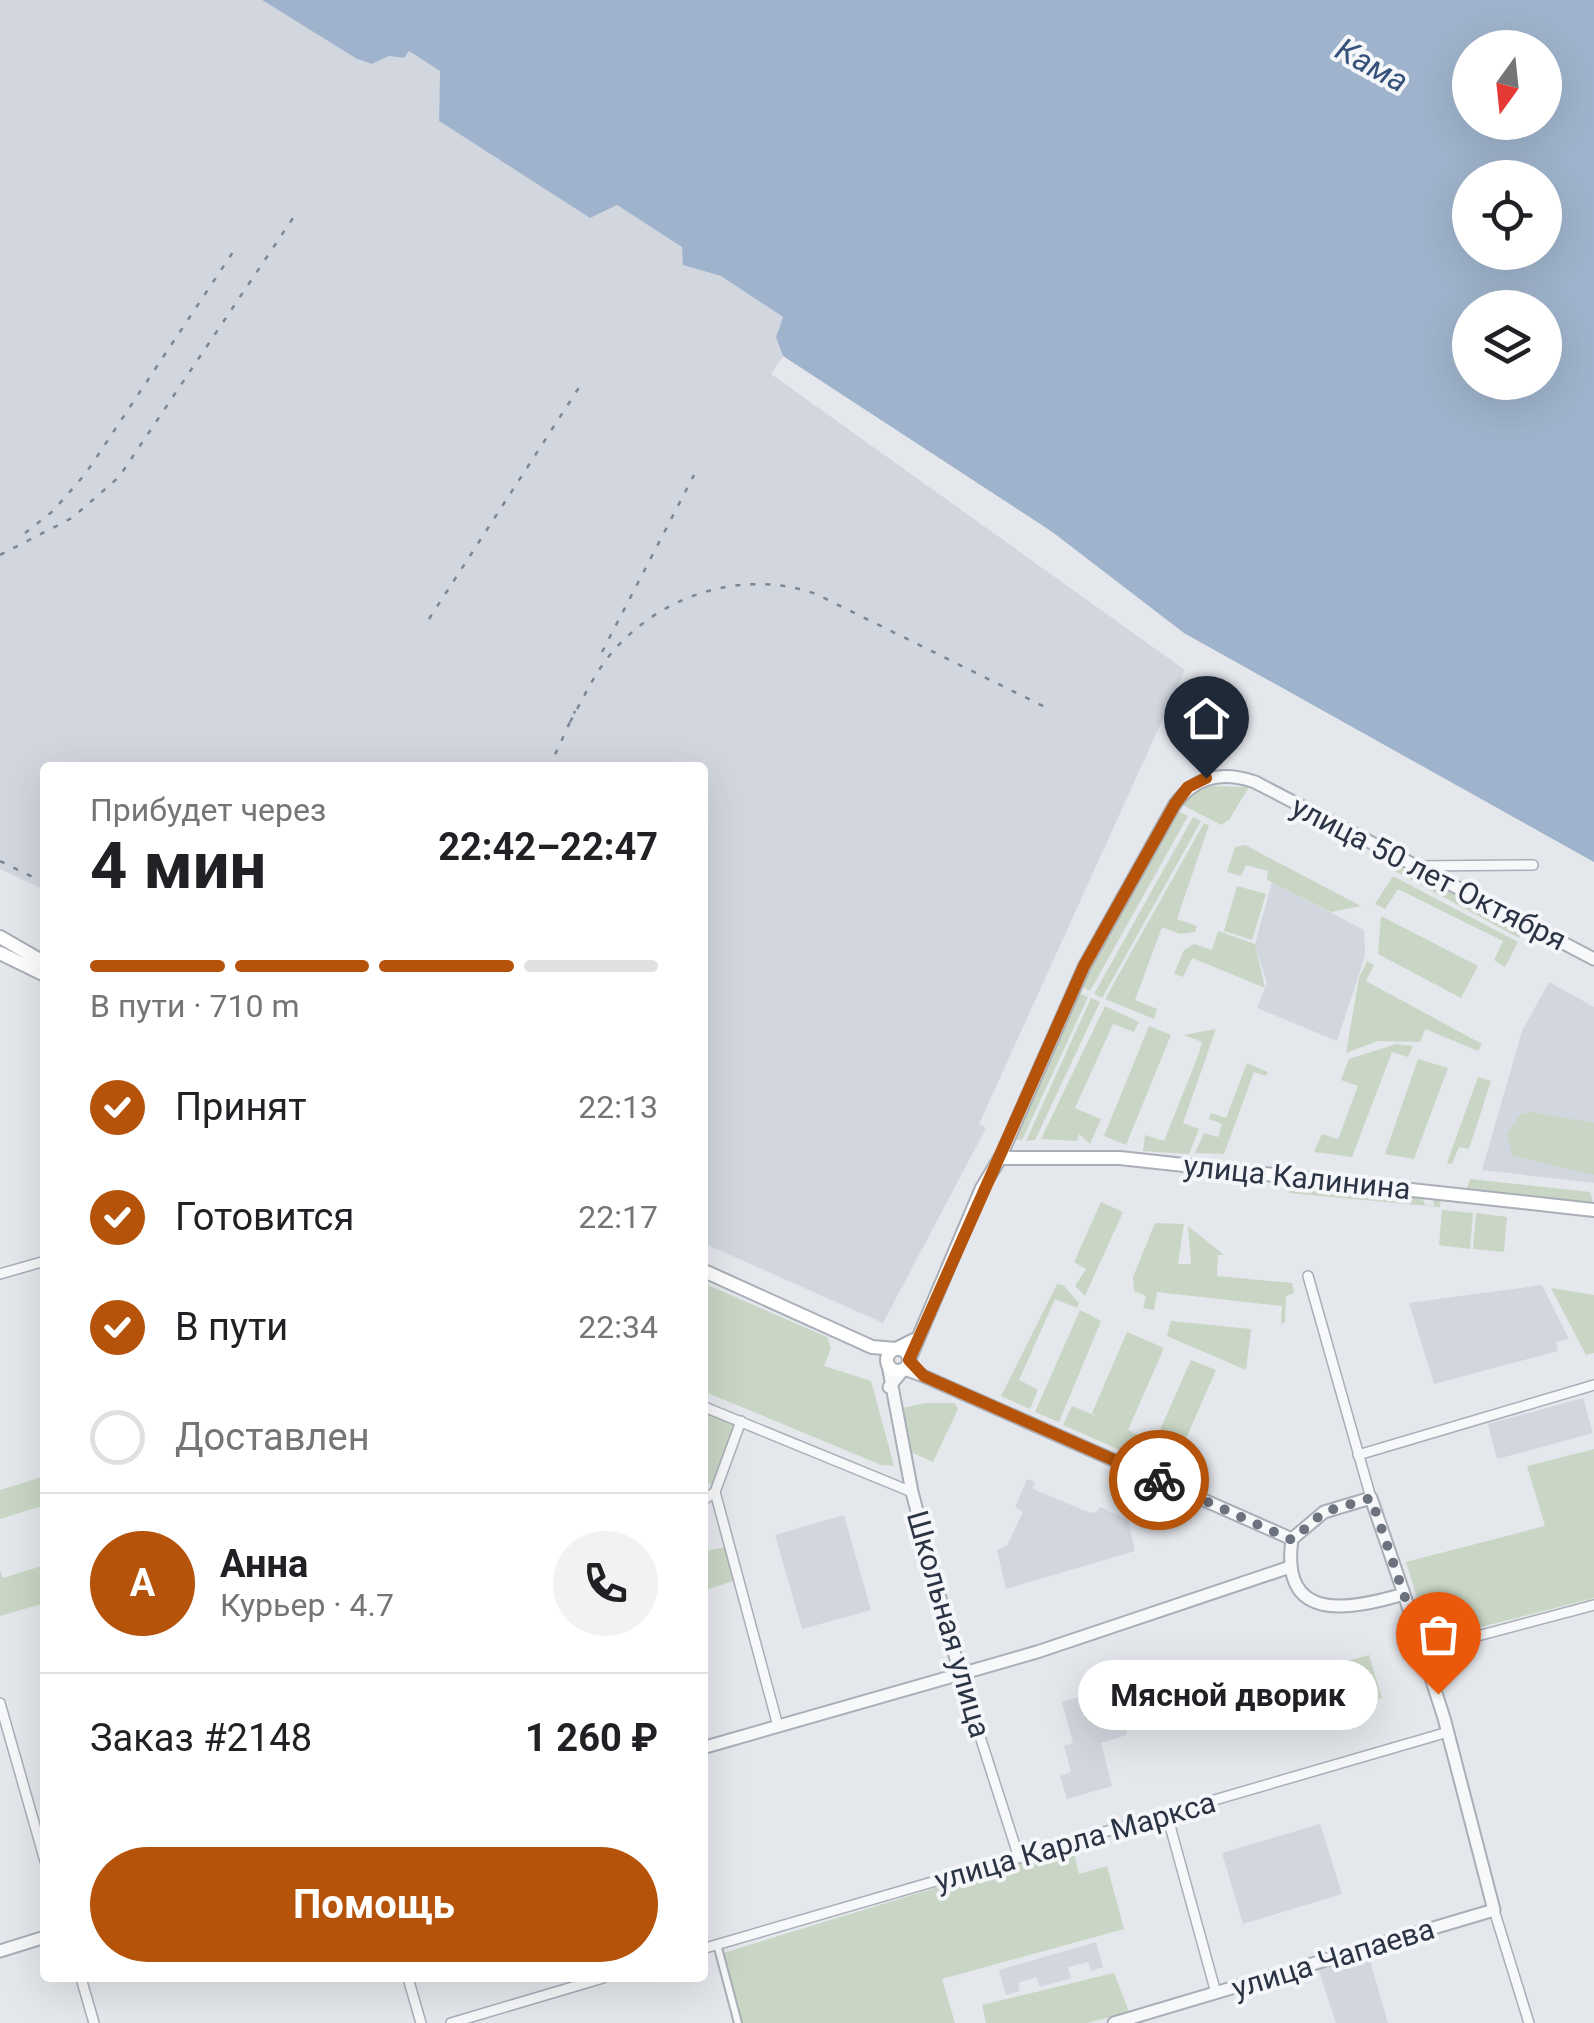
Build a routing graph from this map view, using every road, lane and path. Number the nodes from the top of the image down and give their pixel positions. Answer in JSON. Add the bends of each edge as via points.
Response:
{"nodes":[{"id":1,"x":1533,"y":865,"type":"dead end"},
{"id":2,"x":1414,"y":866,"type":"junction"},
{"id":3,"x":0,"y":937,"type":"edge"},
{"id":4,"x":0,"y":953,"type":"edge"},
{"id":5,"x":40,"y":959,"type":"edge"},
{"id":6,"x":1594,"y":959,"type":"edge"},
{"id":7,"x":40,"y":973,"type":"edge"},
{"id":8,"x":1000,"y":1158,"type":"junction"},
{"id":9,"x":1594,"y":1210,"type":"edge"},
{"id":10,"x":40,"y":1262,"type":"edge"},
{"id":11,"x":708,"y":1273,"type":"edge"},
{"id":12,"x":0,"y":1274,"type":"edge"},
{"id":13,"x":1308,"y":1276,"type":"dead end"},
{"id":14,"x":916,"y":1338,"type":"junction"},
{"id":15,"x":872,"y":1346,"type":"junction"},
{"id":16,"x":896,"y":1349,"type":"junction"},
{"id":17,"x":906,"y":1365,"type":"junction"},
{"id":18,"x":888,"y":1366,"type":"junction"},
{"id":19,"x":889,"y":1386,"type":"junction"},
{"id":20,"x":1594,"y":1386,"type":"edge"},
{"id":21,"x":708,"y":1408,"type":"edge"},
{"id":22,"x":741,"y":1422,"type":"junction"},
{"id":23,"x":1358,"y":1456,"type":"junction"},
{"id":24,"x":715,"y":1492,"type":"junction"},
{"id":25,"x":912,"y":1492,"type":"junction"},
{"id":26,"x":708,"y":1497,"type":"edge"},
{"id":27,"x":1371,"y":1498,"type":"junction"},
{"id":28,"x":1292,"y":1540,"type":"junction"},
{"id":29,"x":1290,"y":1568,"type":"junction"},
{"id":30,"x":1404,"y":1594,"type":"junction"},
{"id":31,"x":1594,"y":1605,"type":"edge"},
{"id":32,"x":1424,"y":1650,"type":"junction"},
{"id":33,"x":960,"y":1674,"type":"junction"},
{"id":34,"x":0,"y":1702,"type":"edge"},
{"id":35,"x":778,"y":1726,"type":"junction"},
{"id":36,"x":1448,"y":1732,"type":"junction"},
{"id":37,"x":708,"y":1746,"type":"edge"},
{"id":38,"x":1167,"y":1815,"type":"junction"},
{"id":39,"x":40,"y":1843,"type":"edge"},
{"id":40,"x":1019,"y":1858,"type":"junction"},
{"id":41,"x":1494,"y":1910,"type":"junction"},
{"id":42,"x":40,"y":1938,"type":"edge"},
{"id":43,"x":717,"y":1944,"type":"junction"},
{"id":44,"x":708,"y":1947,"type":"edge"},
{"id":45,"x":0,"y":1950,"type":"edge"},
{"id":46,"x":82,"y":1982,"type":"edge"},
{"id":47,"x":409,"y":1982,"type":"edge"},
{"id":48,"x":588,"y":1982,"type":"edge"},
{"id":49,"x":1216,"y":1992,"type":"junction"},
{"id":50,"x":94,"y":2023,"type":"edge"},
{"id":51,"x":421,"y":2023,"type":"edge"},
{"id":52,"x":450,"y":2023,"type":"edge"},
{"id":53,"x":738,"y":2023,"type":"edge"},
{"id":54,"x":1114,"y":2023,"type":"edge"},
{"id":55,"x":1529,"y":2023,"type":"edge"}],
"edges":[{"from":1,"to":2,"type":"street"},
{"from":2,"to":6,"type":"street","name":"улица 50 лет Октября"},
{"from":2,"to":8,"type":"street","name":"улица 50 лет Октября","via":[[1255,782],[1206,778],[1188,787],[1084,966]]},
{"from":3,"to":5,"type":"main road"},
{"from":4,"to":7,"type":"main road"},
{"from":8,"to":9,"type":"main road","name":"улица Калинина","via":[[1120,1158]]},
{"from":8,"to":14,"type":"main road"},
{"from":10,"to":12,"type":"street"},
{"from":11,"to":15,"type":"main road"},
{"from":13,"to":23,"type":"street"},
{"from":14,"to":16,"type":"main road"},
{"from":14,"to":17,"type":"main road"},
{"from":15,"to":16,"type":"main road"},
{"from":15,"to":18,"type":"main road"},
{"from":16,"to":17,"type":"main road","via":[[906,1353]]},
{"from":16,"to":18,"type":"main road","via":[[887,1356]]},
{"from":17,"to":18,"type":"main road"},
{"from":17,"to":19,"type":"street"},
{"from":17,"to":28,"type":"street"},
{"from":18,"to":19,"type":"street","name":"Школьная улица"},
{"from":19,"to":25,"type":"street","name":"Школьная улица"},
{"from":20,"to":23,"type":"street"},
{"from":21,"to":22,"type":"street"},
{"from":22,"to":24,"type":"street"},
{"from":22,"to":25,"type":"street"},
{"from":23,"to":27,"type":"street"},
{"from":24,"to":26,"type":"street"},
{"from":24,"to":35,"type":"street"},
{"from":25,"to":33,"type":"street","name":"Школьная улица"},
{"from":27,"to":28,"type":"street","via":[[1324,1512]]},
{"from":27,"to":30,"type":"street"},
{"from":28,"to":29,"type":"street"},
{"from":29,"to":30,"type":"street","via":[[1308,1598],[1331,1608]]},
{"from":29,"to":33,"type":"street"},
{"from":30,"to":32,"type":"street"},
{"from":31,"to":32,"type":"street"},
{"from":32,"to":36,"type":"street"},
{"from":33,"to":35,"type":"street"},
{"from":33,"to":40,"type":"street","name":"Школьная улица"},
{"from":34,"to":39,"type":"street"},
{"from":35,"to":37,"type":"street"},
{"from":36,"to":38,"type":"street","name":"улица Карла Маркса"},
{"from":36,"to":41,"type":"street"},
{"from":38,"to":40,"type":"street","name":"улица Карла Маркса"},
{"from":38,"to":49,"type":"street"},
{"from":40,"to":43,"type":"street","name":"улица Карла Маркса"},
{"from":41,"to":49,"type":"street","name":"улица Чапаева"},
{"from":41,"to":55,"type":"street"},
{"from":42,"to":45,"type":"street"},
{"from":43,"to":44,"type":"street","name":"улица Карла Маркса"},
{"from":43,"to":53,"type":"street"},
{"from":46,"to":50,"type":"street"},
{"from":47,"to":51,"type":"street"},
{"from":48,"to":52,"type":"street"},
{"from":49,"to":54,"type":"street","name":"улица Чапаева"}]}
